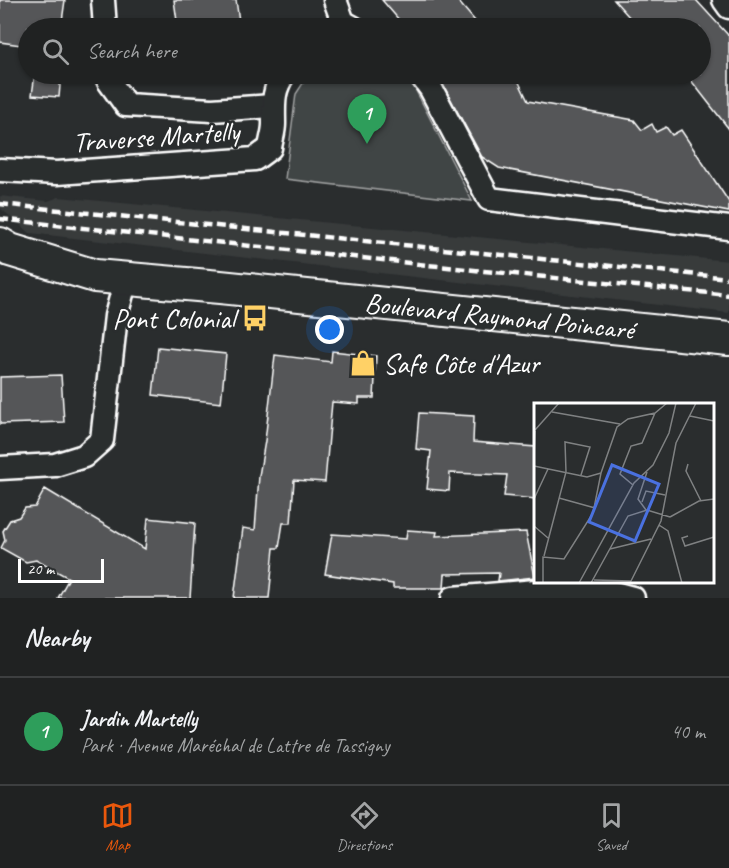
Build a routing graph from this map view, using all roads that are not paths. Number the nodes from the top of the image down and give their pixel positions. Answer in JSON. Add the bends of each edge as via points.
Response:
{"nodes":[{"id":1,"x":103,"y":0,"type":"edge"},
{"id":2,"x":335,"y":0,"type":"edge"},
{"id":3,"x":724,"y":0,"type":"edge"},
{"id":4,"x":729,"y":7,"type":"edge"},
{"id":5,"x":104,"y":18,"type":"edge"},
{"id":6,"x":342,"y":18,"type":"edge"},
{"id":7,"x":111,"y":84,"type":"edge"},
{"id":8,"x":278,"y":84,"type":"edge"},
{"id":9,"x":427,"y":84,"type":"edge"},
{"id":10,"x":273,"y":106,"type":"junction"},
{"id":11,"x":0,"y":171,"type":"edge"},
{"id":12,"x":729,"y":228,"type":"edge"},
{"id":13,"x":0,"y":244,"type":"edge"},
{"id":14,"x":126,"y":279,"type":"junction"},
{"id":15,"x":729,"y":339,"type":"edge"},
{"id":16,"x":0,"y":468,"type":"edge"},
{"id":17,"x":548,"y":594,"type":"edge"},
{"id":18,"x":453,"y":598,"type":"edge"},
{"id":19,"x":633,"y":598,"type":"edge"}],
"edges":[{"from":1,"to":5,"type":"street"},
{"from":2,"to":6,"type":"street"},
{"from":3,"to":4,"type":"street"},
{"from":7,"to":10,"type":"street","name":"Traverse Martelly","via":[[126,105],[212,110]]},
{"from":8,"to":10,"type":"street","name":"Traverse Martelly"},
{"from":9,"to":12,"type":"street","via":[[489,199]]},
{"from":10,"to":11,"type":"street","name":"Traverse Martelly","via":[[270,148],[255,159],[57,172]]},
{"from":13,"to":14,"type":"main road","name":"Boulevard Raymond Poincaré","via":[[85,274]]},
{"from":14,"to":15,"type":"main road","name":"Boulevard Raymond Poincaré"},
{"from":14,"to":16,"type":"street","via":[[116,316],[102,440],[84,456],[56,465]]},
{"from":17,"to":18,"type":"street"},
{"from":17,"to":19,"type":"street","via":[[607,591]]}]}
